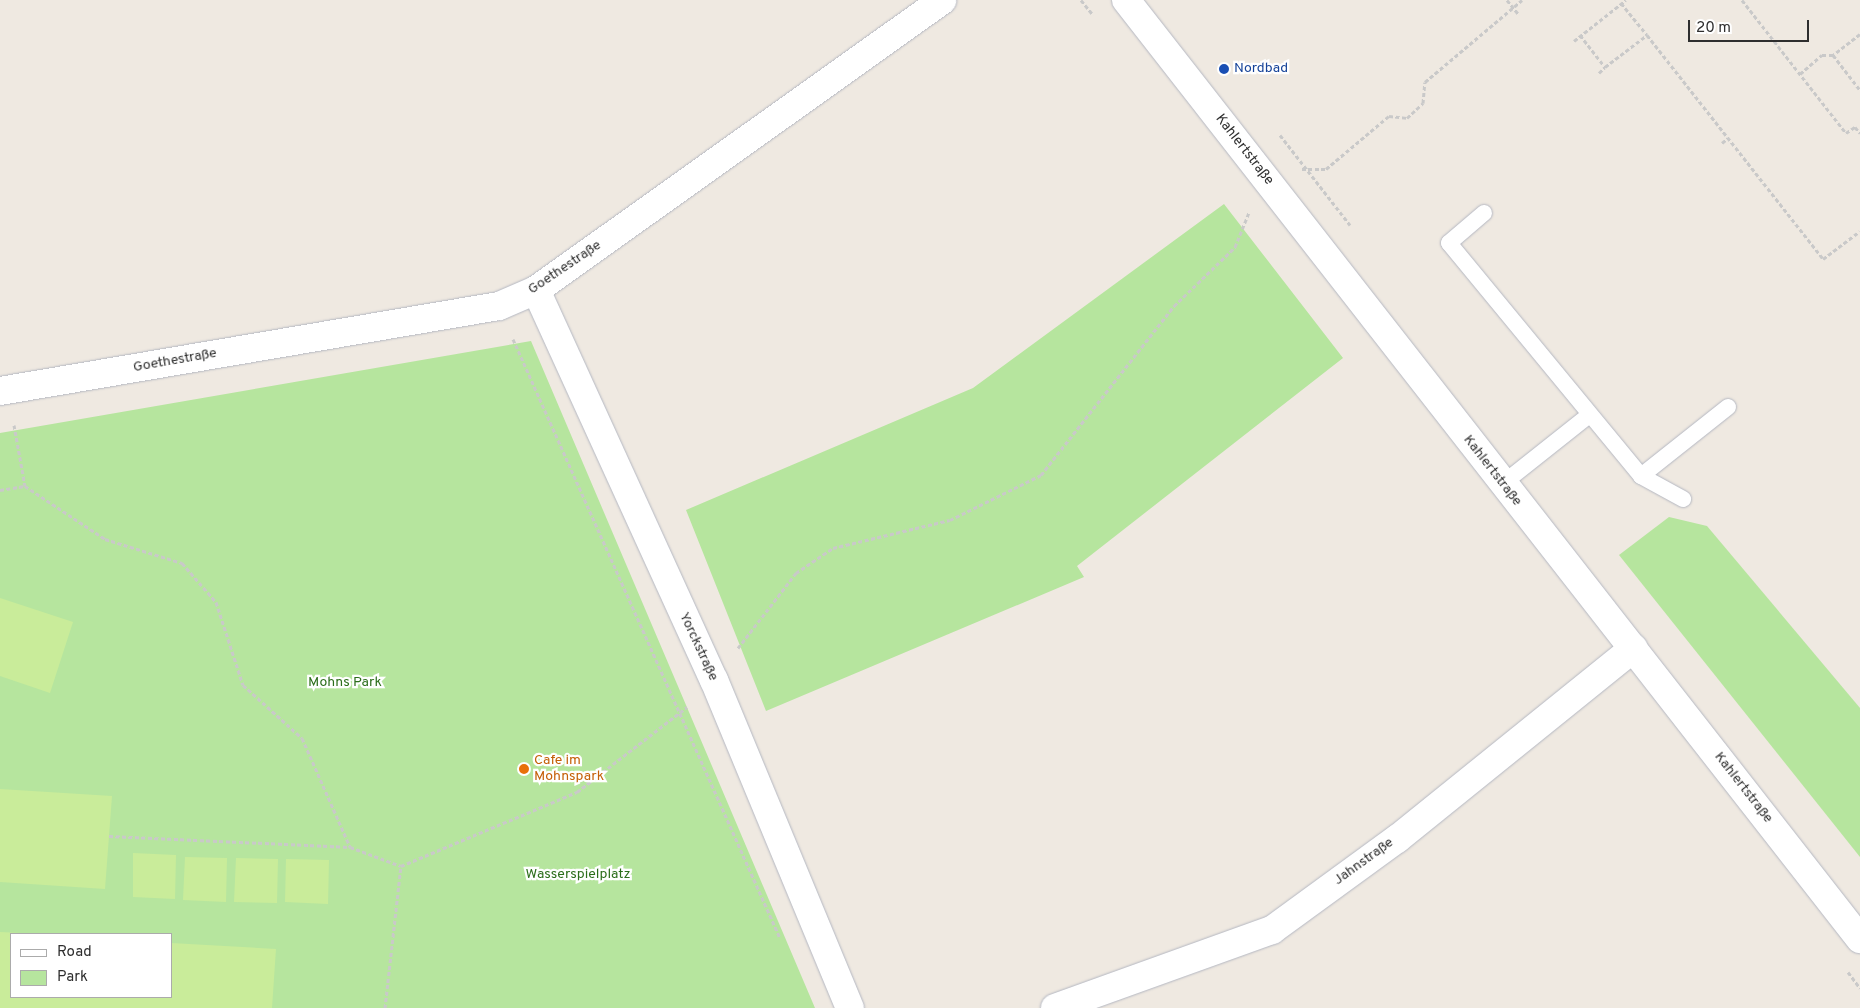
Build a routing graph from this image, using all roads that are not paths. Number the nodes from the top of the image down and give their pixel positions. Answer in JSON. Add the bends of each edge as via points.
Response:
{"nodes":[{"id":1,"x":942,"y":0,"type":"edge"},
{"id":2,"x":1126,"y":0,"type":"edge"},
{"id":3,"x":1484,"y":213,"type":"dead end"},
{"id":4,"x":536,"y":290,"type":"junction"},
{"id":5,"x":4,"y":390,"type":"edge"},
{"id":6,"x":1728,"y":407,"type":"dead end"},
{"id":7,"x":1588,"y":416,"type":"junction"},
{"id":8,"x":1641,"y":476,"type":"junction"},
{"id":9,"x":1502,"y":485,"type":"junction"},
{"id":10,"x":1683,"y":499,"type":"dead end"},
{"id":11,"x":1634,"y":648,"type":"junction"},
{"id":12,"x":1860,"y":939,"type":"edge"},
{"id":13,"x":850,"y":1008,"type":"edge"},
{"id":14,"x":1055,"y":1008,"type":"edge"}],
"edges":[{"from":1,"to":4,"type":"street","name":"Goethestraße"},
{"from":2,"to":9,"type":"street","name":"Kahlertstraße"},
{"from":3,"to":7,"type":"lane","via":[[1449,243]]},
{"from":4,"to":5,"type":"street","name":"Goethestraße","via":[[498,306]]},
{"from":4,"to":13,"type":"street","name":"Yorckstraße","via":[[714,680]]},
{"from":6,"to":8,"type":"lane"},
{"from":7,"to":8,"type":"lane"},
{"from":7,"to":9,"type":"lane"},
{"from":8,"to":10,"type":"lane"},
{"from":9,"to":11,"type":"street","name":"Kahlertstraße"},
{"from":11,"to":12,"type":"street","name":"Kahlertstraße"},
{"from":11,"to":14,"type":"street","name":"Jahnstraße","via":[[1397,838],[1272,930]]}]}
